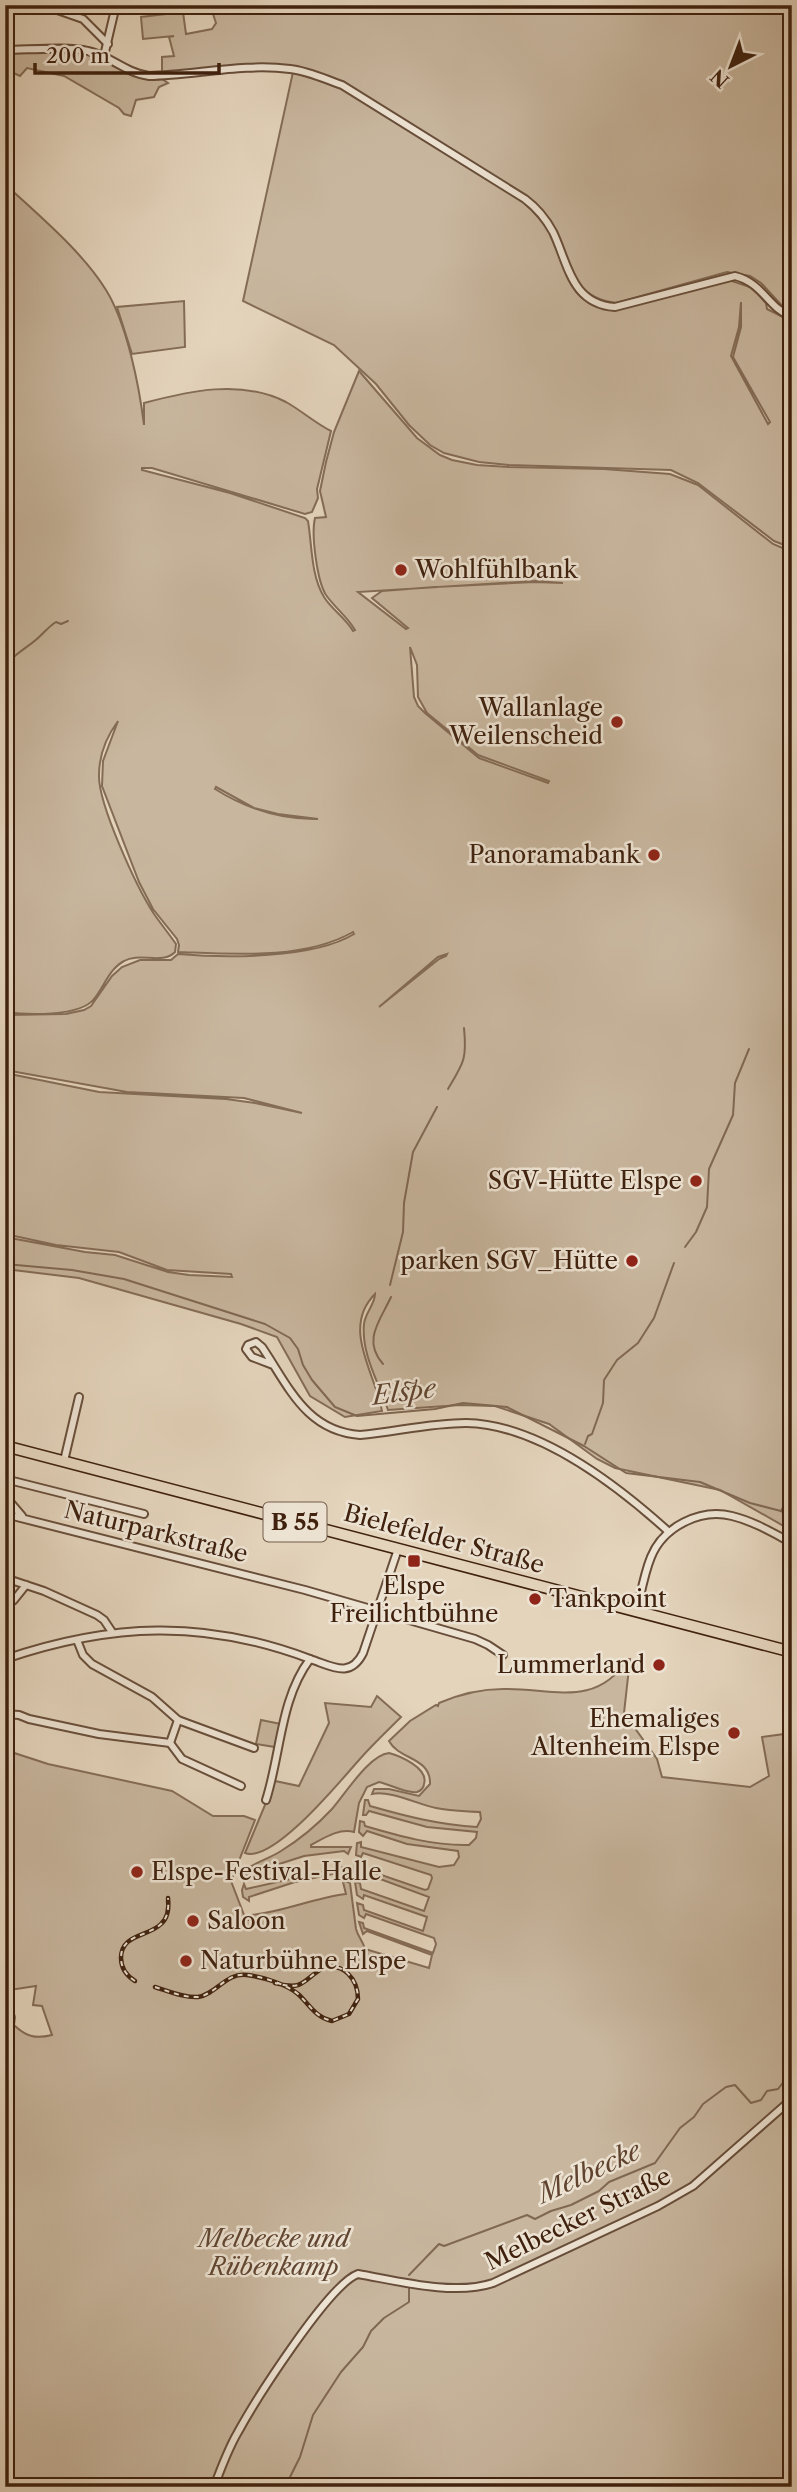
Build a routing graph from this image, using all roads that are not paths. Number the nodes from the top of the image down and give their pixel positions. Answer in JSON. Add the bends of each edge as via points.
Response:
{"nodes":[{"id":1,"x":43,"y":5,"type":"edge"},
{"id":2,"x":116,"y":5,"type":"edge"},
{"id":3,"x":108,"y":44,"type":"junction"},
{"id":4,"x":5,"y":50,"type":"edge"},
{"id":5,"x":104,"y":57,"type":"junction"},
{"id":6,"x":792,"y":317,"type":"edge"},
{"id":7,"x":273,"y":1365,"type":"dead end"},
{"id":8,"x":79,"y":1397,"type":"dead end"},
{"id":9,"x":5,"y":1446,"type":"edge"},
{"id":10,"x":64,"y":1461,"type":"junction"},
{"id":11,"x":5,"y":1479,"type":"edge"},
{"id":12,"x":5,"y":1496,"type":"edge"},
{"id":13,"x":5,"y":1514,"type":"edge"},
{"id":14,"x":144,"y":1514,"type":"dead end"},
{"id":15,"x":23,"y":1517,"type":"junction"},
{"id":16,"x":669,"y":1532,"type":"junction"},
{"id":17,"x":792,"y":1543,"type":"edge"},
{"id":18,"x":398,"y":1549,"type":"junction"},
{"id":19,"x":5,"y":1578,"type":"edge"},
{"id":20,"x":26,"y":1585,"type":"junction"},
{"id":21,"x":5,"y":1606,"type":"edge"},
{"id":22,"x":637,"y":1610,"type":"junction"},
{"id":23,"x":377,"y":1611,"type":"junction"},
{"id":24,"x":112,"y":1632,"type":"junction"},
{"id":25,"x":77,"y":1640,"type":"junction"},
{"id":26,"x":792,"y":1652,"type":"edge"},
{"id":27,"x":503,"y":1655,"type":"dead end"},
{"id":28,"x":5,"y":1659,"type":"edge"},
{"id":29,"x":310,"y":1659,"type":"junction"},
{"id":30,"x":5,"y":1714,"type":"edge"},
{"id":31,"x":177,"y":1720,"type":"junction"},
{"id":32,"x":170,"y":1743,"type":"junction"},
{"id":33,"x":254,"y":1748,"type":"dead end"},
{"id":34,"x":241,"y":1786,"type":"dead end"},
{"id":35,"x":266,"y":1800,"type":"dead end"},
{"id":36,"x":792,"y":2099,"type":"edge"},
{"id":37,"x":214,"y":2487,"type":"edge"}],
"edges":[{"from":1,"to":3,"type":"street","via":[[83,19]]},
{"from":2,"to":3,"type":"street"},
{"from":3,"to":5,"type":"street"},
{"from":4,"to":5,"type":"street","via":[[87,50]]},
{"from":5,"to":6,"type":"street","via":[[135,74],[149,76],[288,69],[342,85],[534,206],[554,234],[571,279],[604,306],[735,276],[754,283],[780,311]]},
{"from":7,"to":16,"type":"street","via":[[312,1418],[344,1434],[467,1423],[503,1428],[540,1442],[598,1476]]},
{"from":8,"to":10,"type":"street"},
{"from":9,"to":10,"type":"main road","name":"Bielefelder Straße","number":"B 55"},
{"from":10,"to":18,"type":"main road","name":"Bielefelder Straße","number":"B 55"},
{"from":11,"to":14,"type":"street"},
{"from":12,"to":15,"type":"street"},
{"from":13,"to":15,"type":"street","name":"Naturparkstraße"},
{"from":15,"to":23,"type":"street","name":"Naturparkstraße"},
{"from":16,"to":17,"type":"street","via":[[697,1517],[730,1515]]},
{"from":16,"to":22,"type":"street","via":[[651,1555]]},
{"from":18,"to":22,"type":"main road","name":"Bielefelder Straße","number":"B 55"},
{"from":18,"to":23,"type":"street"},
{"from":19,"to":20,"type":"street"},
{"from":20,"to":21,"type":"street"},
{"from":20,"to":24,"type":"street","via":[[97,1615]]},
{"from":22,"to":26,"type":"main road","name":"Bielefelder Straße","number":"B 55"},
{"from":23,"to":27,"type":"street","name":"Naturparkstraße","via":[[475,1639]]},
{"from":23,"to":29,"type":"street","via":[[354,1667],[342,1669]]},
{"from":24,"to":25,"type":"street"},
{"from":24,"to":29,"type":"street","via":[[142,1629],[232,1636]]},
{"from":25,"to":28,"type":"street"},
{"from":25,"to":31,"type":"street","via":[[92,1664],[152,1697]]},
{"from":29,"to":35,"type":"street","via":[[294,1684]]},
{"from":30,"to":32,"type":"street"},
{"from":31,"to":32,"type":"street"},
{"from":31,"to":33,"type":"street"},
{"from":32,"to":34,"type":"street","via":[[182,1759]]},
{"from":36,"to":37,"type":"street","name":"Melbecker Straße","via":[[692,2186],[493,2283],[464,2288],[358,2274],[343,2282],[268,2383],[237,2433]]}]}
